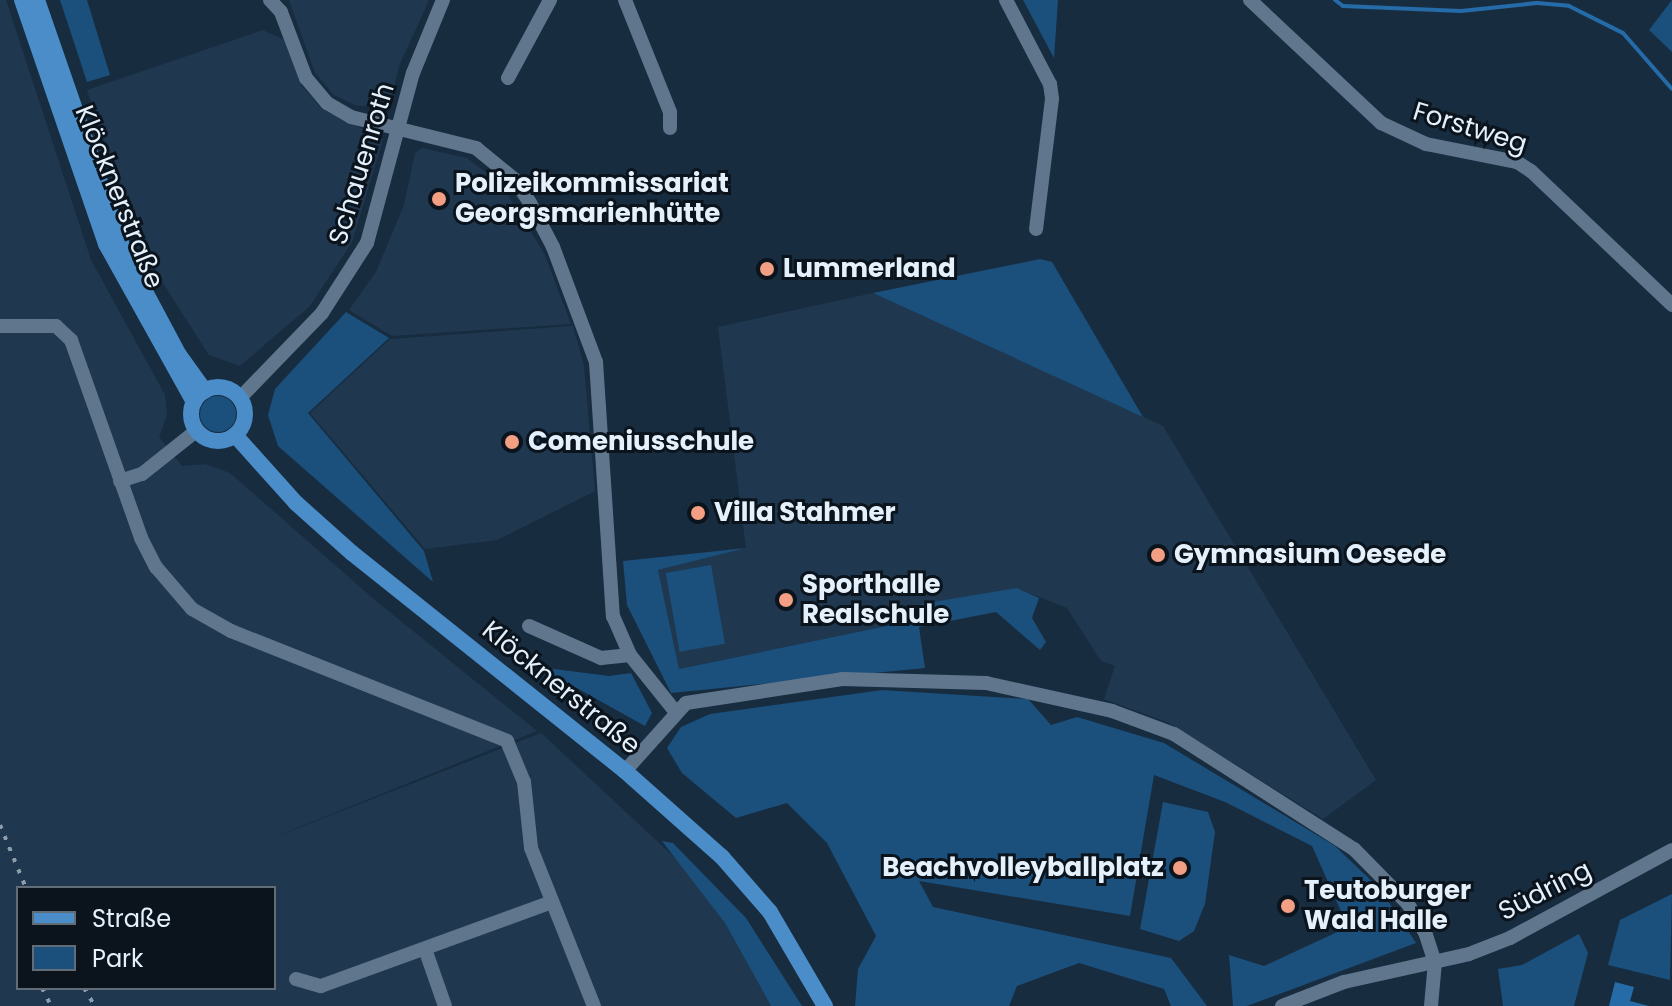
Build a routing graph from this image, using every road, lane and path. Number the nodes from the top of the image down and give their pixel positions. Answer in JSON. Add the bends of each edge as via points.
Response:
{"nodes":[{"id":1,"x":22,"y":0,"type":"edge"},
{"id":2,"x":37,"y":0,"type":"edge"},
{"id":3,"x":270,"y":0,"type":"edge"},
{"id":4,"x":443,"y":0,"type":"edge"},
{"id":5,"x":550,"y":0,"type":"edge"},
{"id":6,"x":625,"y":0,"type":"edge"},
{"id":7,"x":1006,"y":0,"type":"edge"},
{"id":8,"x":1250,"y":0,"type":"edge"},
{"id":9,"x":31,"y":28,"type":"junction"},
{"id":10,"x":508,"y":78,"type":"dead end"},
{"id":11,"x":68,"y":98,"type":"junction"},
{"id":12,"x":670,"y":128,"type":"dead end"},
{"id":13,"x":400,"y":129,"type":"junction"},
{"id":14,"x":1036,"y":229,"type":"dead end"},
{"id":15,"x":1672,"y":305,"type":"edge"},
{"id":16,"x":0,"y":326,"type":"edge"},
{"id":17,"x":200,"y":396,"type":"junction"},
{"id":18,"x":240,"y":398,"type":"junction"},
{"id":19,"x":196,"y":431,"type":"junction"},
{"id":20,"x":235,"y":435,"type":"junction"},
{"id":21,"x":120,"y":481,"type":"junction"},
{"id":22,"x":529,"y":626,"type":"dead end"},
{"id":23,"x":630,"y":655,"type":"junction"},
{"id":24,"x":674,"y":710,"type":"junction"},
{"id":25,"x":625,"y":771,"type":"junction"},
{"id":26,"x":1672,"y":850,"type":"edge"},
{"id":27,"x":552,"y":902,"type":"junction"},
{"id":28,"x":425,"y":949,"type":"junction"},
{"id":29,"x":1435,"y":962,"type":"junction"},
{"id":30,"x":296,"y":979,"type":"dead end"},
{"id":31,"x":445,"y":1006,"type":"edge"},
{"id":32,"x":594,"y":1006,"type":"edge"},
{"id":33,"x":825,"y":1006,"type":"edge"},
{"id":34,"x":1282,"y":1006,"type":"edge"},
{"id":35,"x":1431,"y":1006,"type":"edge"}],
"edges":[{"from":1,"to":9,"type":"main road","name":"Klöcknerstraße"},
{"from":2,"to":11,"type":"main road","name":"Klöcknerstraße"},
{"from":3,"to":13,"type":"street","via":[[281,12],[306,78],[327,103],[351,117]]},
{"from":4,"to":13,"type":"street","name":"Schauenroth","via":[[428,26]]},
{"from":5,"to":10,"type":"street"},
{"from":6,"to":12,"type":"street","via":[[670,112]]},
{"from":7,"to":14,"type":"street","via":[[1050,84],[1052,99]]},
{"from":8,"to":15,"type":"street","name":"Forstweg","via":[[1381,123],[1426,144],[1517,162],[1531,171]]},
{"from":9,"to":11,"type":"main road","via":[[37,26],[58,90]]},
{"from":9,"to":17,"type":"main road","name":"Klöcknerstraße","via":[[106,244]]},
{"from":11,"to":17,"type":"main road","name":"Klöcknerstraße","via":[[125,254]]},
{"from":13,"to":18,"type":"street","name":"Schauenroth","via":[[367,243],[354,268],[302,337]]},
{"from":13,"to":23,"type":"street","via":[[476,148],[497,162],[530,203],[553,247],[596,362],[613,616]]},
{"from":16,"to":21,"type":"street","via":[[44,325],[64,331]]},
{"from":17,"to":18,"type":"main road","via":[[226,388]]},
{"from":17,"to":19,"type":"main road","via":[[191,415]]},
{"from":18,"to":20,"type":"main road","via":[[244,422]]},
{"from":19,"to":20,"type":"main road","via":[[219,441]]},
{"from":19,"to":21,"type":"street","via":[[142,474]]},
{"from":20,"to":25,"type":"main road","name":"Klöcknerstraße","via":[[296,503],[341,543]]},
{"from":21,"to":27,"type":"street","via":[[156,567],[192,609],[231,631],[507,741],[524,782],[526,832]]},
{"from":22,"to":23,"type":"street","via":[[601,658]]},
{"from":23,"to":24,"type":"street"},
{"from":24,"to":25,"type":"street"},
{"from":24,"to":29,"type":"street","via":[[729,693],[866,677],[986,683],[1112,711],[1174,734],[1354,849],[1416,915]]},
{"from":25,"to":33,"type":"main road","name":"Klöcknerstraße","via":[[746,883],[793,946]]},
{"from":26,"to":29,"type":"street","name":"Südring","via":[[1510,938]]},
{"from":27,"to":28,"type":"street"},
{"from":27,"to":32,"type":"street"},
{"from":28,"to":30,"type":"street","via":[[321,986]]},
{"from":28,"to":31,"type":"street"},
{"from":29,"to":34,"type":"street","name":"Südring","via":[[1344,982]]},
{"from":29,"to":35,"type":"street"}]}
